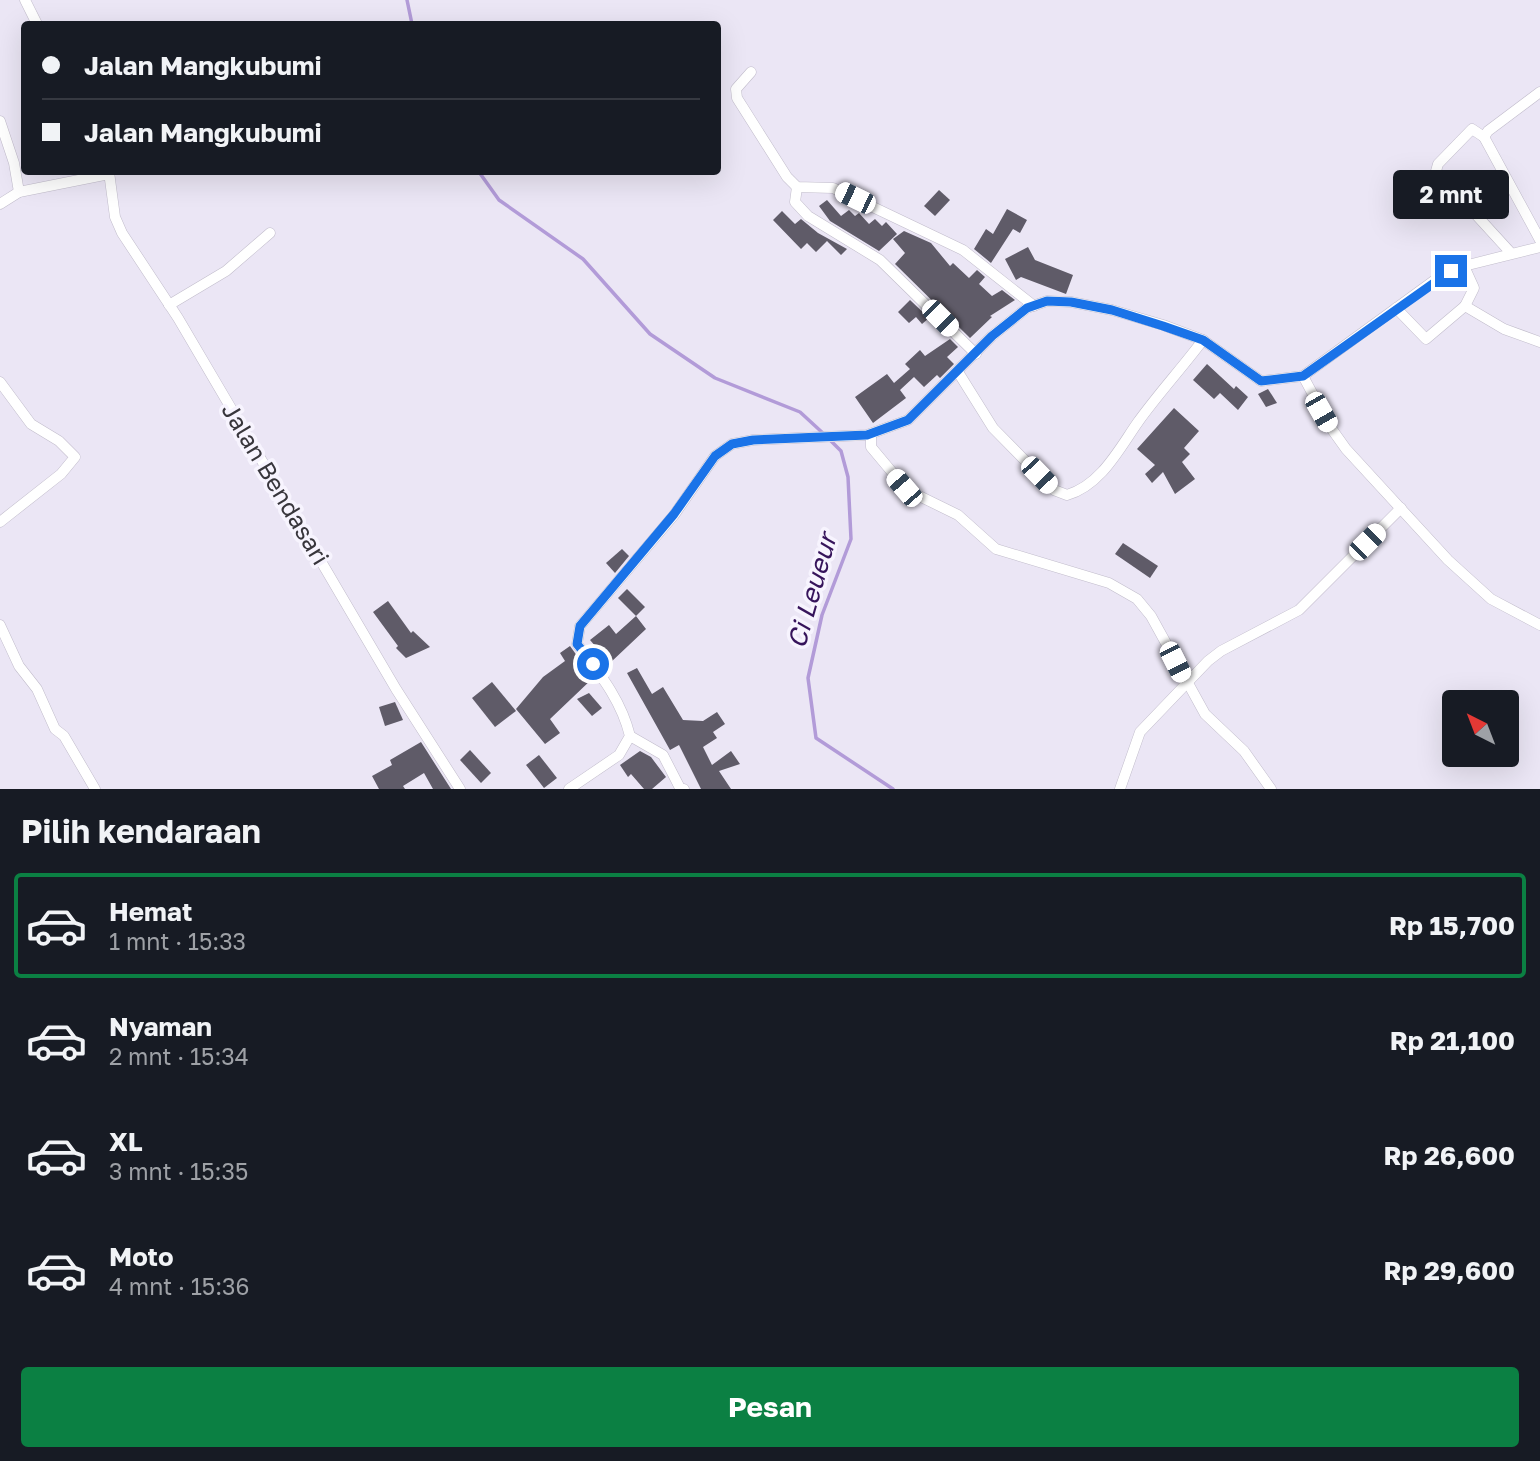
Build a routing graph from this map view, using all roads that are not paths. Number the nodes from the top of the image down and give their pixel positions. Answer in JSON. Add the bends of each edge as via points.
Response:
{"nodes":[{"id":1,"x":25,"y":0,"type":"edge"},
{"id":2,"x":36,"y":21,"type":"edge"},
{"id":3,"x":751,"y":72,"type":"dead end"},
{"id":4,"x":1540,"y":92,"type":"edge"},
{"id":5,"x":0,"y":121,"type":"edge"},
{"id":6,"x":1484,"y":137,"type":"junction"},
{"id":7,"x":100,"y":175,"type":"edge"},
{"id":8,"x":109,"y":175,"type":"edge"},
{"id":9,"x":797,"y":187,"type":"junction"},
{"id":10,"x":19,"y":192,"type":"junction"},
{"id":11,"x":0,"y":204,"type":"edge"},
{"id":12,"x":270,"y":233,"type":"dead end"},
{"id":13,"x":1539,"y":248,"type":"edge"},
{"id":14,"x":1511,"y":253,"type":"junction"},
{"id":15,"x":1464,"y":266,"type":"junction"},
{"id":16,"x":169,"y":305,"type":"junction"},
{"id":17,"x":1034,"y":306,"type":"junction"},
{"id":18,"x":1465,"y":306,"type":"junction"},
{"id":19,"x":1396,"y":308,"type":"junction"},
{"id":20,"x":1203,"y":340,"type":"junction"},
{"id":21,"x":1540,"y":342,"type":"edge"},
{"id":22,"x":975,"y":354,"type":"junction"},
{"id":23,"x":958,"y":372,"type":"junction"},
{"id":24,"x":1303,"y":376,"type":"junction"},
{"id":25,"x":0,"y":382,"type":"edge"},
{"id":26,"x":869,"y":434,"type":"junction"},
{"id":27,"x":1401,"y":508,"type":"junction"},
{"id":28,"x":0,"y":522,"type":"edge"},
{"id":29,"x":0,"y":625,"type":"edge"},
{"id":30,"x":1540,"y":625,"type":"edge"},
{"id":31,"x":1187,"y":685,"type":"junction"},
{"id":32,"x":630,"y":736,"type":"junction"},
{"id":33,"x":95,"y":789,"type":"edge"},
{"id":34,"x":460,"y":789,"type":"edge"},
{"id":35,"x":569,"y":789,"type":"edge"},
{"id":36,"x":684,"y":789,"type":"edge"},
{"id":37,"x":1120,"y":789,"type":"edge"},
{"id":38,"x":1272,"y":789,"type":"edge"}],
"edges":[{"from":1,"to":2,"type":"street"},
{"from":3,"to":9,"type":"street","via":[[738,86],[737,98]]},
{"from":4,"to":6,"type":"street"},
{"from":5,"to":10,"type":"street"},
{"from":6,"to":13,"type":"street"},
{"from":6,"to":14,"type":"street","via":[[1472,129],[1436,170]]},
{"from":7,"to":10,"type":"street"},
{"from":8,"to":16,"type":"street","name":"Jalan Bendasari","via":[[122,233]]},
{"from":9,"to":17,"type":"street","via":[[833,188],[963,250]]},
{"from":9,"to":22,"type":"street","via":[[795,202],[808,216],[880,260]]},
{"from":10,"to":11,"type":"street"},
{"from":12,"to":16,"type":"street","via":[[226,271]]},
{"from":13,"to":14,"type":"street"},
{"from":14,"to":15,"type":"street"},
{"from":15,"to":18,"type":"street","via":[[1474,288]]},
{"from":15,"to":19,"type":"street","via":[[1439,277]]},
{"from":16,"to":34,"type":"street","name":"Jalan Bendasari"},
{"from":17,"to":20,"type":"street","via":[[1047,301],[1071,302],[1112,310]]},
{"from":17,"to":22,"type":"street"},
{"from":18,"to":19,"type":"street","via":[[1426,339]]},
{"from":18,"to":21,"type":"street","via":[[1504,329]]},
{"from":19,"to":24,"type":"street"},
{"from":20,"to":23,"type":"street","via":[[1124,447],[1089,486],[1067,495],[1054,490],[993,428]]},
{"from":20,"to":24,"type":"street","via":[[1261,381]]},
{"from":22,"to":23,"type":"street"},
{"from":23,"to":26,"type":"street","via":[[908,420]]},
{"from":24,"to":27,"type":"street","via":[[1331,428]]},
{"from":25,"to":28,"type":"street","via":[[35,428],[59,441],[75,457],[61,474]]},
{"from":26,"to":31,"type":"street","via":[[875,454],[907,490],[958,515],[996,549],[1109,583],[1137,599],[1151,616]]},
{"from":26,"to":32,"type":"street","via":[[732,444],[715,456],[665,525],[580,626],[577,644],[609,684]]},
{"from":27,"to":30,"type":"street","via":[[1491,599]]},
{"from":27,"to":31,"type":"street","via":[[1299,610],[1221,651]]},
{"from":29,"to":33,"type":"street","via":[[55,729],[64,736]]},
{"from":31,"to":37,"type":"street","via":[[1140,732]]},
{"from":31,"to":38,"type":"street","via":[[1205,714],[1244,751]]},
{"from":32,"to":35,"type":"street","via":[[619,755]]},
{"from":32,"to":36,"type":"street","via":[[663,755]]}]}
